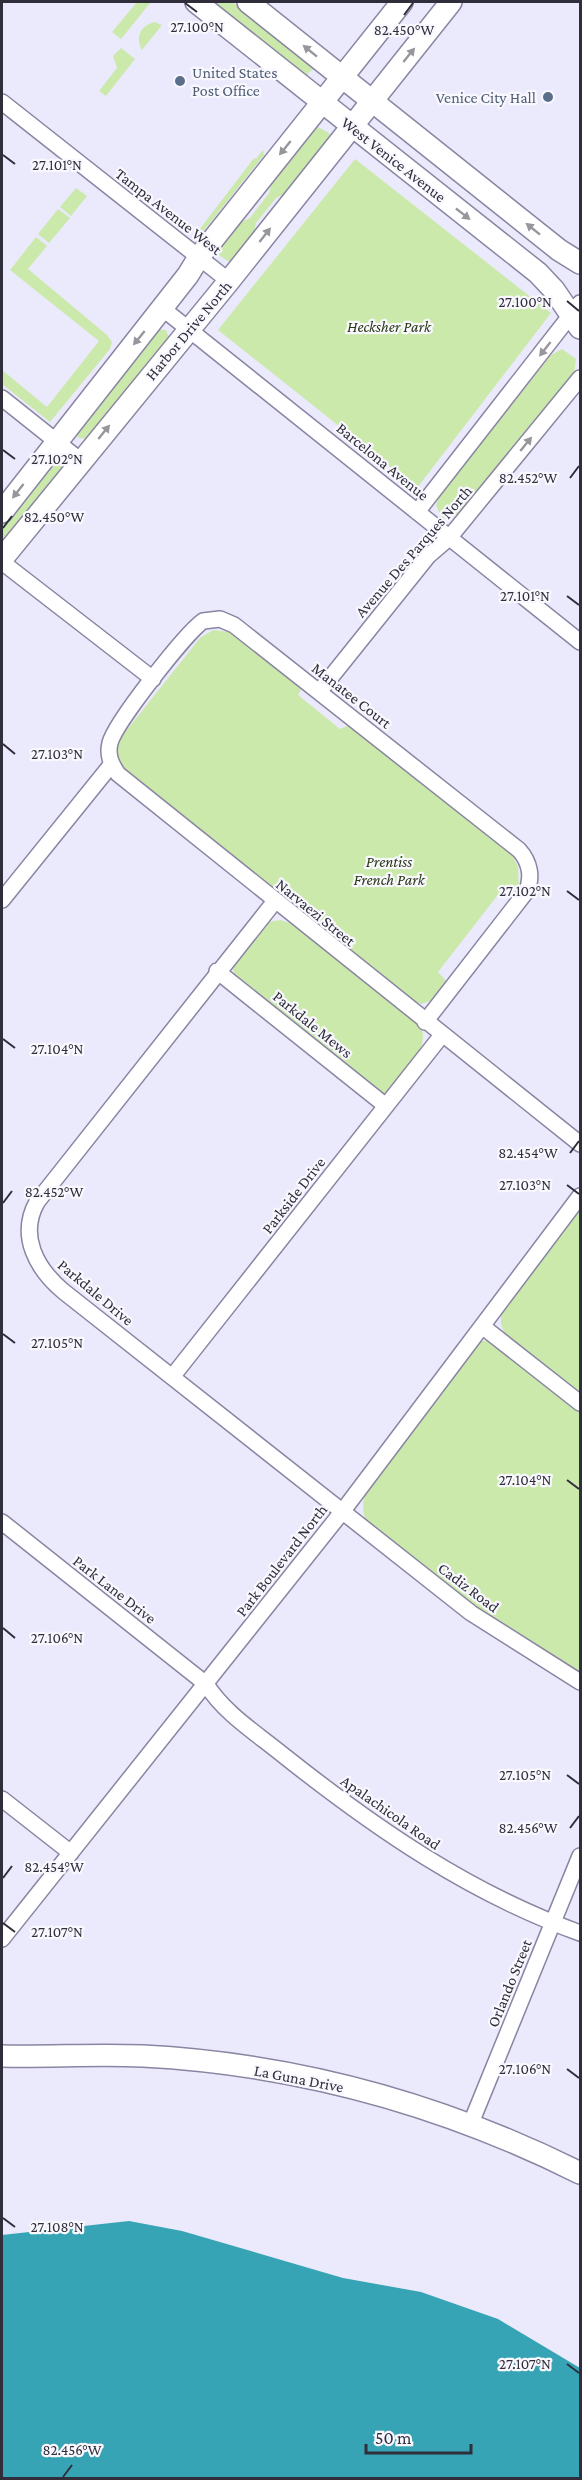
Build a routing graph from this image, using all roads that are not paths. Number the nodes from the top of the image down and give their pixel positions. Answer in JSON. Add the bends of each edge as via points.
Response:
{"nodes":[{"id":1,"x":196,"y":2,"type":"edge"},
{"id":2,"x":248,"y":2,"type":"edge"},
{"id":3,"x":402,"y":2,"type":"edge"},
{"id":4,"x":451,"y":2,"type":"edge"},
{"id":5,"x":343,"y":77,"type":"junction"},
{"id":6,"x":372,"y":100,"type":"junction"},
{"id":7,"x":2,"y":102,"type":"edge"},
{"id":8,"x":322,"y":102,"type":"junction"},
{"id":9,"x":352,"y":126,"type":"junction"},
{"id":10,"x":199,"y":257,"type":"junction"},
{"id":11,"x":580,"y":263,"type":"edge"},
{"id":12,"x":229,"y":281,"type":"junction"},
{"id":13,"x":162,"y":308,"type":"junction"},
{"id":14,"x":578,"y":315,"type":"edge"},
{"id":15,"x":189,"y":329,"type":"junction"},
{"id":16,"x":580,"y":378,"type":"edge"},
{"id":17,"x":2,"y":398,"type":"edge"},
{"id":18,"x":57,"y":442,"type":"junction"},
{"id":19,"x":81,"y":461,"type":"junction"},
{"id":20,"x":2,"y":512,"type":"edge"},
{"id":21,"x":417,"y":512,"type":"junction"},
{"id":22,"x":449,"y":538,"type":"junction"},
{"id":23,"x":2,"y":561,"type":"edge"},
{"id":24,"x":580,"y":642,"type":"edge"},
{"id":25,"x":153,"y":679,"type":"junction"},
{"id":26,"x":319,"y":692,"type":"junction"},
{"id":27,"x":111,"y":765,"type":"junction"},
{"id":28,"x":2,"y":900,"type":"edge"},
{"id":29,"x":275,"y":901,"type":"junction"},
{"id":30,"x":217,"y":971,"type":"junction"},
{"id":31,"x":425,"y":1022,"type":"junction"},
{"id":32,"x":442,"y":1035,"type":"junction"},
{"id":33,"x":386,"y":1106,"type":"junction"},
{"id":34,"x":580,"y":1141,"type":"edge"},
{"id":35,"x":580,"y":1196,"type":"edge"},
{"id":36,"x":482,"y":1326,"type":"junction"},
{"id":37,"x":172,"y":1377,"type":"junction"},
{"id":38,"x":580,"y":1403,"type":"edge"},
{"id":39,"x":342,"y":1512,"type":"junction"},
{"id":40,"x":2,"y":1522,"type":"edge"},
{"id":41,"x":580,"y":1682,"type":"edge"},
{"id":42,"x":206,"y":1684,"type":"junction"},
{"id":43,"x":2,"y":1799,"type":"edge"},
{"id":44,"x":71,"y":1853,"type":"junction"},
{"id":45,"x":580,"y":1856,"type":"edge"},
{"id":46,"x":553,"y":1923,"type":"junction"},
{"id":47,"x":580,"y":1933,"type":"edge"},
{"id":48,"x":2,"y":1939,"type":"edge"},
{"id":49,"x":2,"y":2056,"type":"edge"},
{"id":50,"x":471,"y":2123,"type":"junction"},
{"id":51,"x":580,"y":2173,"type":"edge"}],
"edges":[{"from":1,"to":8,"type":"street","name":"West Venice Avenue"},
{"from":5,"to":2,"type":"street","name":"West Venice Avenue","one_way":true},
{"from":3,"to":5,"type":"street","name":"Harbor Drive North"},
{"from":6,"to":4,"type":"street","name":"Harbor Drive North","one_way":true},
{"from":5,"to":6,"type":"street","name":"West Venice Avenue"},
{"from":5,"to":8,"type":"street","name":"Harbor Drive North"},
{"from":6,"to":9,"type":"street","name":"Harbor Drive North"},
{"from":11,"to":6,"type":"street","name":"West Venice Avenue","one_way":true},
{"from":7,"to":10,"type":"street","name":"Tampa Avenue West"},
{"from":8,"to":9,"type":"street","name":"West Venice Avenue"},
{"from":8,"to":10,"type":"street","name":"Harbor Drive North","one_way":true},
{"from":12,"to":9,"type":"street","name":"Harbor Drive North","one_way":true},
{"from":9,"to":14,"type":"street","name":"West Venice Avenue","one_way":true,"via":[[537,273]]},
{"from":10,"to":12,"type":"street","name":"Tampa Avenue West"},
{"from":10,"to":13,"type":"street","name":"Harbor Drive North"},
{"from":12,"to":15,"type":"street","name":"Harbor Drive North"},
{"from":13,"to":15,"type":"street","name":"Barcelona Avenue"},
{"from":13,"to":18,"type":"street","name":"Harbor Drive North","one_way":true},
{"from":14,"to":21,"type":"street","name":"Avenue Des Parques North","one_way":true},
{"from":19,"to":15,"type":"street","name":"Harbor Drive North","one_way":true},
{"from":15,"to":21,"type":"street","name":"Barcelona Avenue"},
{"from":22,"to":16,"type":"street","name":"Avenue Des Parques North","one_way":true},
{"from":17,"to":18,"type":"street"},
{"from":18,"to":19,"type":"street"},
{"from":18,"to":20,"type":"street","name":"Harbor Drive North","one_way":true},
{"from":19,"to":23,"type":"street","name":"Harbor Drive North"},
{"from":21,"to":22,"type":"street","name":"Barcelona Avenue"},
{"from":22,"to":24,"type":"street","name":"Barcelona Avenue"},
{"from":22,"to":26,"type":"street","name":"Avenue Des Parques North","via":[[428,556]]},
{"from":23,"to":25,"type":"street"},
{"from":25,"to":26,"type":"street","name":"Manatee Court","via":[[198,624],[220,620],[234,625]]},
{"from":25,"to":27,"type":"street","via":[[113,735]]},
{"from":26,"to":31,"type":"street","name":"Manatee Court","via":[[519,850],[528,865],[530,879],[526,892]]},
{"from":27,"to":28,"type":"street"},
{"from":27,"to":29,"type":"street","name":"Narvaezi Street","via":[[125,781]]},
{"from":29,"to":30,"type":"street","name":"Parkdale Drive"},
{"from":29,"to":31,"type":"street","name":"Narvaezi Street"},
{"from":30,"to":33,"type":"street","name":"Parkdale Mews"},
{"from":30,"to":37,"type":"street","name":"Parkdale Drive","via":[[41,1196],[30,1223],[33,1254],[52,1282]]},
{"from":31,"to":32,"type":"street","name":"Narvaezi Street"},
{"from":32,"to":33,"type":"street","name":"Parkside Drive"},
{"from":32,"to":34,"type":"street","name":"Narvaezi Street"},
{"from":33,"to":37,"type":"street","name":"Parkside Drive"},
{"from":35,"to":36,"type":"street","name":"Park Boulevard North"},
{"from":36,"to":38,"type":"street"},
{"from":36,"to":39,"type":"street","name":"Park Boulevard North"},
{"from":37,"to":39,"type":"street","name":"Parkdale Drive"},
{"from":39,"to":41,"type":"street","name":"Cadiz Road","via":[[471,1613]]},
{"from":39,"to":42,"type":"street","name":"Park Boulevard North"},
{"from":40,"to":42,"type":"street","name":"Park Lane Drive"},
{"from":42,"to":44,"type":"street","name":"Park Boulevard North"},
{"from":42,"to":46,"type":"street","name":"Apalachicola Road","via":[[227,1710],[376,1826],[475,1888]]},
{"from":43,"to":44,"type":"street"},
{"from":44,"to":48,"type":"street","name":"Park Boulevard North"},
{"from":45,"to":46,"type":"street","name":"Orlando Street"},
{"from":46,"to":47,"type":"street","name":"Apalachicola Road"},
{"from":46,"to":50,"type":"street","name":"Orlando Street"},
{"from":49,"to":50,"type":"street","name":"La Guna Drive","via":[[143,2056],[204,2062],[327,2083]]},
{"from":50,"to":51,"type":"street","name":"La Guna Drive"}]}
